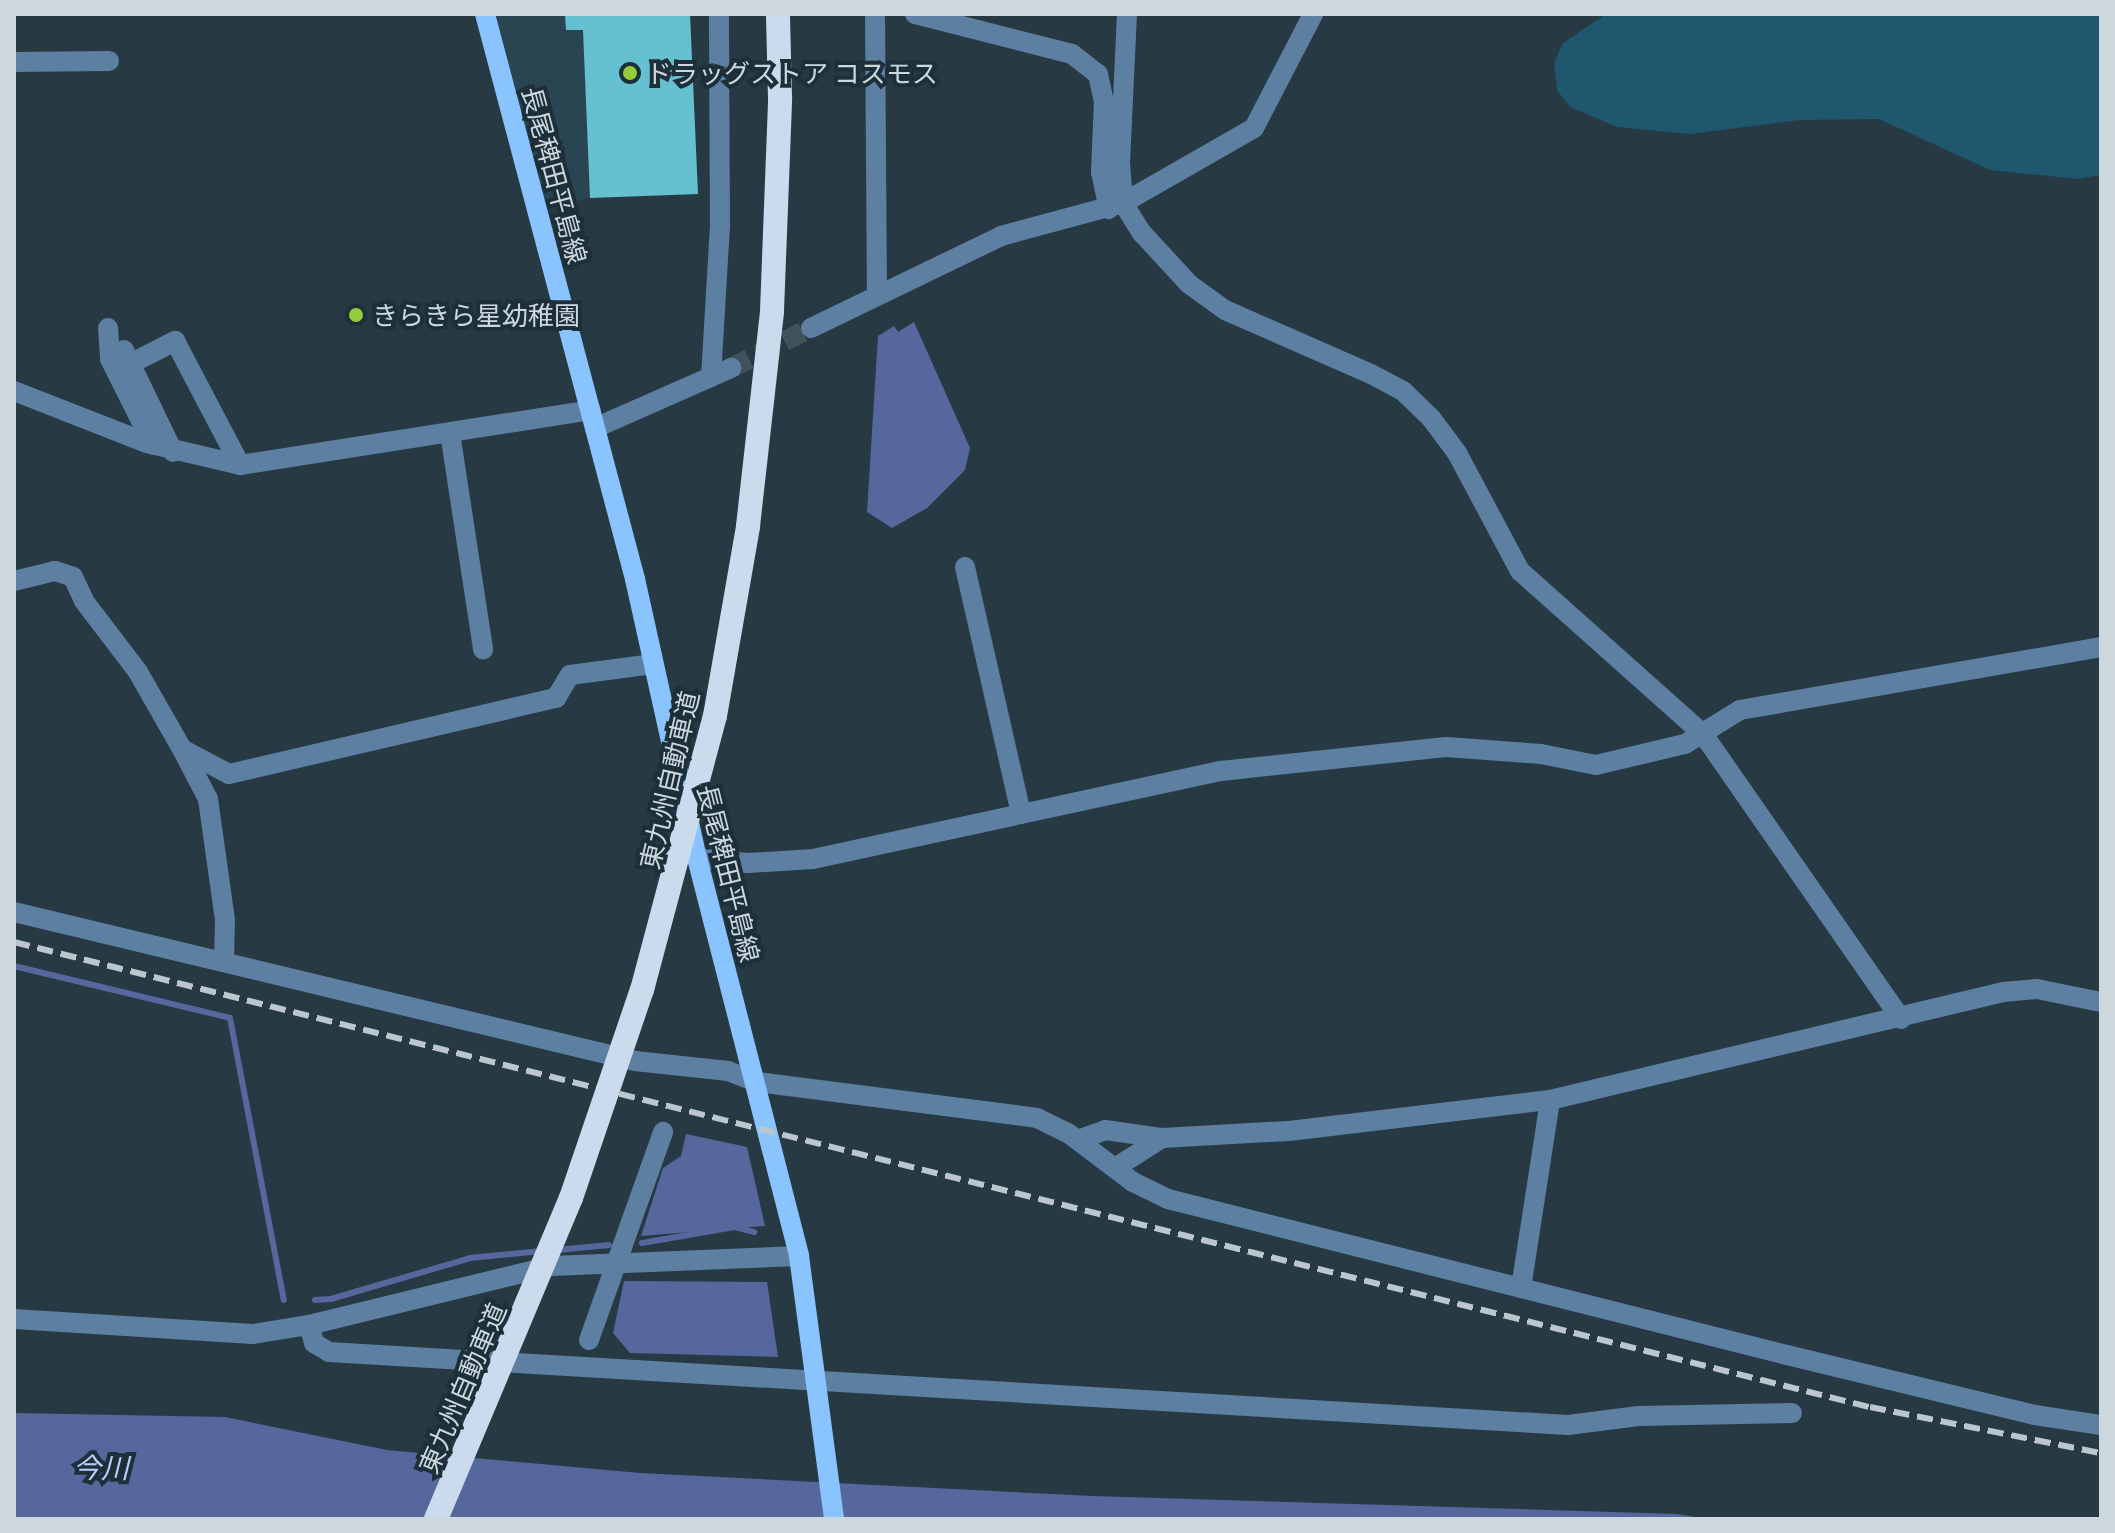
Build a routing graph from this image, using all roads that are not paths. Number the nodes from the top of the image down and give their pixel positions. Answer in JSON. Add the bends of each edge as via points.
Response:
{"nodes":[{"id":1,"x":485,"y":14,"type":"edge"},
{"id":2,"x":719,"y":14,"type":"edge"},
{"id":3,"x":778,"y":14,"type":"edge"},
{"id":4,"x":875,"y":14,"type":"edge"},
{"id":5,"x":915,"y":14,"type":"edge"},
{"id":6,"x":1127,"y":14,"type":"edge"},
{"id":7,"x":1313,"y":14,"type":"edge"},
{"id":8,"x":109,"y":61,"type":"dead end"},
{"id":9,"x":14,"y":62,"type":"edge"},
{"id":10,"x":1116,"y":206,"type":"junction"},
{"id":11,"x":877,"y":295,"type":"junction"},
{"id":12,"x":108,"y":328,"type":"dead end"},
{"id":13,"x":811,"y":328,"type":"tunnel mouth"},
{"id":14,"x":731,"y":368,"type":"tunnel mouth"},
{"id":15,"x":711,"y":377,"type":"junction"},
{"id":16,"x":14,"y":391,"type":"edge"},
{"id":17,"x":593,"y":419,"type":"junction"},
{"id":18,"x":450,"y":433,"type":"junction"},
{"id":19,"x":163,"y":448,"type":"junction"},
{"id":20,"x":240,"y":465,"type":"junction"},
{"id":21,"x":965,"y":567,"type":"dead end"},
{"id":22,"x":14,"y":581,"type":"edge"},
{"id":23,"x":2101,"y":647,"type":"edge"},
{"id":24,"x":483,"y":649,"type":"dead end"},
{"id":25,"x":653,"y":664,"type":"junction"},
{"id":26,"x":1703,"y":734,"type":"junction"},
{"id":27,"x":182,"y":749,"type":"junction"},
{"id":28,"x":1021,"y":814,"type":"junction"},
{"id":29,"x":697,"y":858,"type":"junction"},
{"id":30,"x":14,"y":912,"type":"edge"},
{"id":31,"x":224,"y":962,"type":"junction"},
{"id":32,"x":2101,"y":1002,"type":"edge"},
{"id":33,"x":1901,"y":1019,"type":"junction"},
{"id":34,"x":757,"y":1082,"type":"junction"},
{"id":35,"x":1550,"y":1100,"type":"junction"},
{"id":36,"x":663,"y":1132,"type":"dead end"},
{"id":37,"x":1162,"y":1138,"type":"junction"},
{"id":38,"x":1078,"y":1140,"type":"junction"},
{"id":39,"x":1115,"y":1168,"type":"junction"},
{"id":40,"x":799,"y":1256,"type":"junction"},
{"id":41,"x":616,"y":1262,"type":"junction"},
{"id":42,"x":1521,"y":1288,"type":"junction"},
{"id":43,"x":14,"y":1319,"type":"edge"},
{"id":44,"x":309,"y":1325,"type":"junction"},
{"id":45,"x":589,"y":1340,"type":"dead end"},
{"id":46,"x":820,"y":1390,"type":"junction"},
{"id":47,"x":1792,"y":1413,"type":"dead end"},
{"id":48,"x":2101,"y":1425,"type":"edge"},
{"id":49,"x":436,"y":1519,"type":"edge"},
{"id":50,"x":834,"y":1519,"type":"edge"}],
"edges":[{"from":1,"to":17,"type":"main road","name":"長尾稗田平島線"},
{"from":2,"to":15,"type":"street","via":[[721,209]]},
{"from":3,"to":49,"type":"highway","name":"東九州自動車道","bridge":true,"via":[[772,311],[748,526],[715,716],[642,990],[571,1198]]},
{"from":4,"to":11,"type":"street"},
{"from":5,"to":10,"type":"street","via":[[1072,54],[1098,74],[1104,102],[1101,172]]},
{"from":6,"to":10,"type":"street"},
{"from":7,"to":10,"type":"street","via":[[1254,128]]},
{"from":8,"to":9,"type":"street"},
{"from":10,"to":11,"type":"street","via":[[1001,236]]},
{"from":10,"to":26,"type":"street","via":[[1161,257],[1225,310],[1403,391],[1457,453],[1520,571]]},
{"from":11,"to":13,"type":"street"},
{"from":12,"to":19,"type":"street","via":[[110,359]]},
{"from":14,"to":15,"type":"street"},
{"from":15,"to":17,"type":"street"},
{"from":16,"to":19,"type":"street"},
{"from":17,"to":18,"type":"street"},
{"from":17,"to":25,"type":"main road","name":"長尾稗田平島線"},
{"from":18,"to":20,"type":"street"},
{"from":18,"to":24,"type":"street"},
{"from":19,"to":20,"type":"street"},
{"from":19,"to":20,"type":"street","via":[[127,357],[175,341]]},
{"from":21,"to":28,"type":"street"},
{"from":22,"to":27,"type":"street","via":[[55,571],[73,577],[84,601],[138,672]]},
{"from":23,"to":26,"type":"street","via":[[1740,710]]},
{"from":25,"to":27,"type":"street","via":[[570,675],[556,698],[229,774]]},
{"from":25,"to":29,"type":"main road","name":"長尾稗田平島線"},
{"from":26,"to":28,"type":"street","via":[[1685,744],[1596,765],[1541,754],[1446,747],[1221,771]]},
{"from":26,"to":33,"type":"street"},
{"from":27,"to":31,"type":"street","via":[[208,799],[225,920]]},
{"from":28,"to":29,"type":"street","via":[[813,859],[748,863]]},
{"from":29,"to":34,"type":"main road","name":"長尾稗田平島線"},
{"from":30,"to":31,"type":"street"},
{"from":31,"to":34,"type":"street","via":[[635,1061],[728,1071]]},
{"from":32,"to":33,"type":"street","via":[[2037,989],[2003,992]]},
{"from":33,"to":35,"type":"street"},
{"from":34,"to":38,"type":"street","via":[[1037,1118]]},
{"from":34,"to":40,"type":"main road","name":"長尾稗田平島線"},
{"from":35,"to":37,"type":"street","via":[[1289,1131]]},
{"from":35,"to":42,"type":"street"},
{"from":36,"to":41,"type":"street"},
{"from":37,"to":38,"type":"street","via":[[1105,1130]]},
{"from":37,"to":39,"type":"street"},
{"from":38,"to":39,"type":"street"},
{"from":39,"to":42,"type":"street","via":[[1168,1199]]},
{"from":40,"to":41,"type":"street"},
{"from":40,"to":46,"type":"main road","name":"長尾稗田平島線"},
{"from":41,"to":44,"type":"street","via":[[551,1266]]},
{"from":41,"to":45,"type":"street"},
{"from":42,"to":48,"type":"street","via":[[2004,1407]]},
{"from":43,"to":44,"type":"street","via":[[253,1334]]},
{"from":44,"to":46,"type":"street","via":[[314,1343],[329,1352]]},
{"from":46,"to":47,"type":"street","via":[[1568,1425],[1638,1416]]},
{"from":46,"to":50,"type":"main road","name":"長尾稗田平島線"}]}
